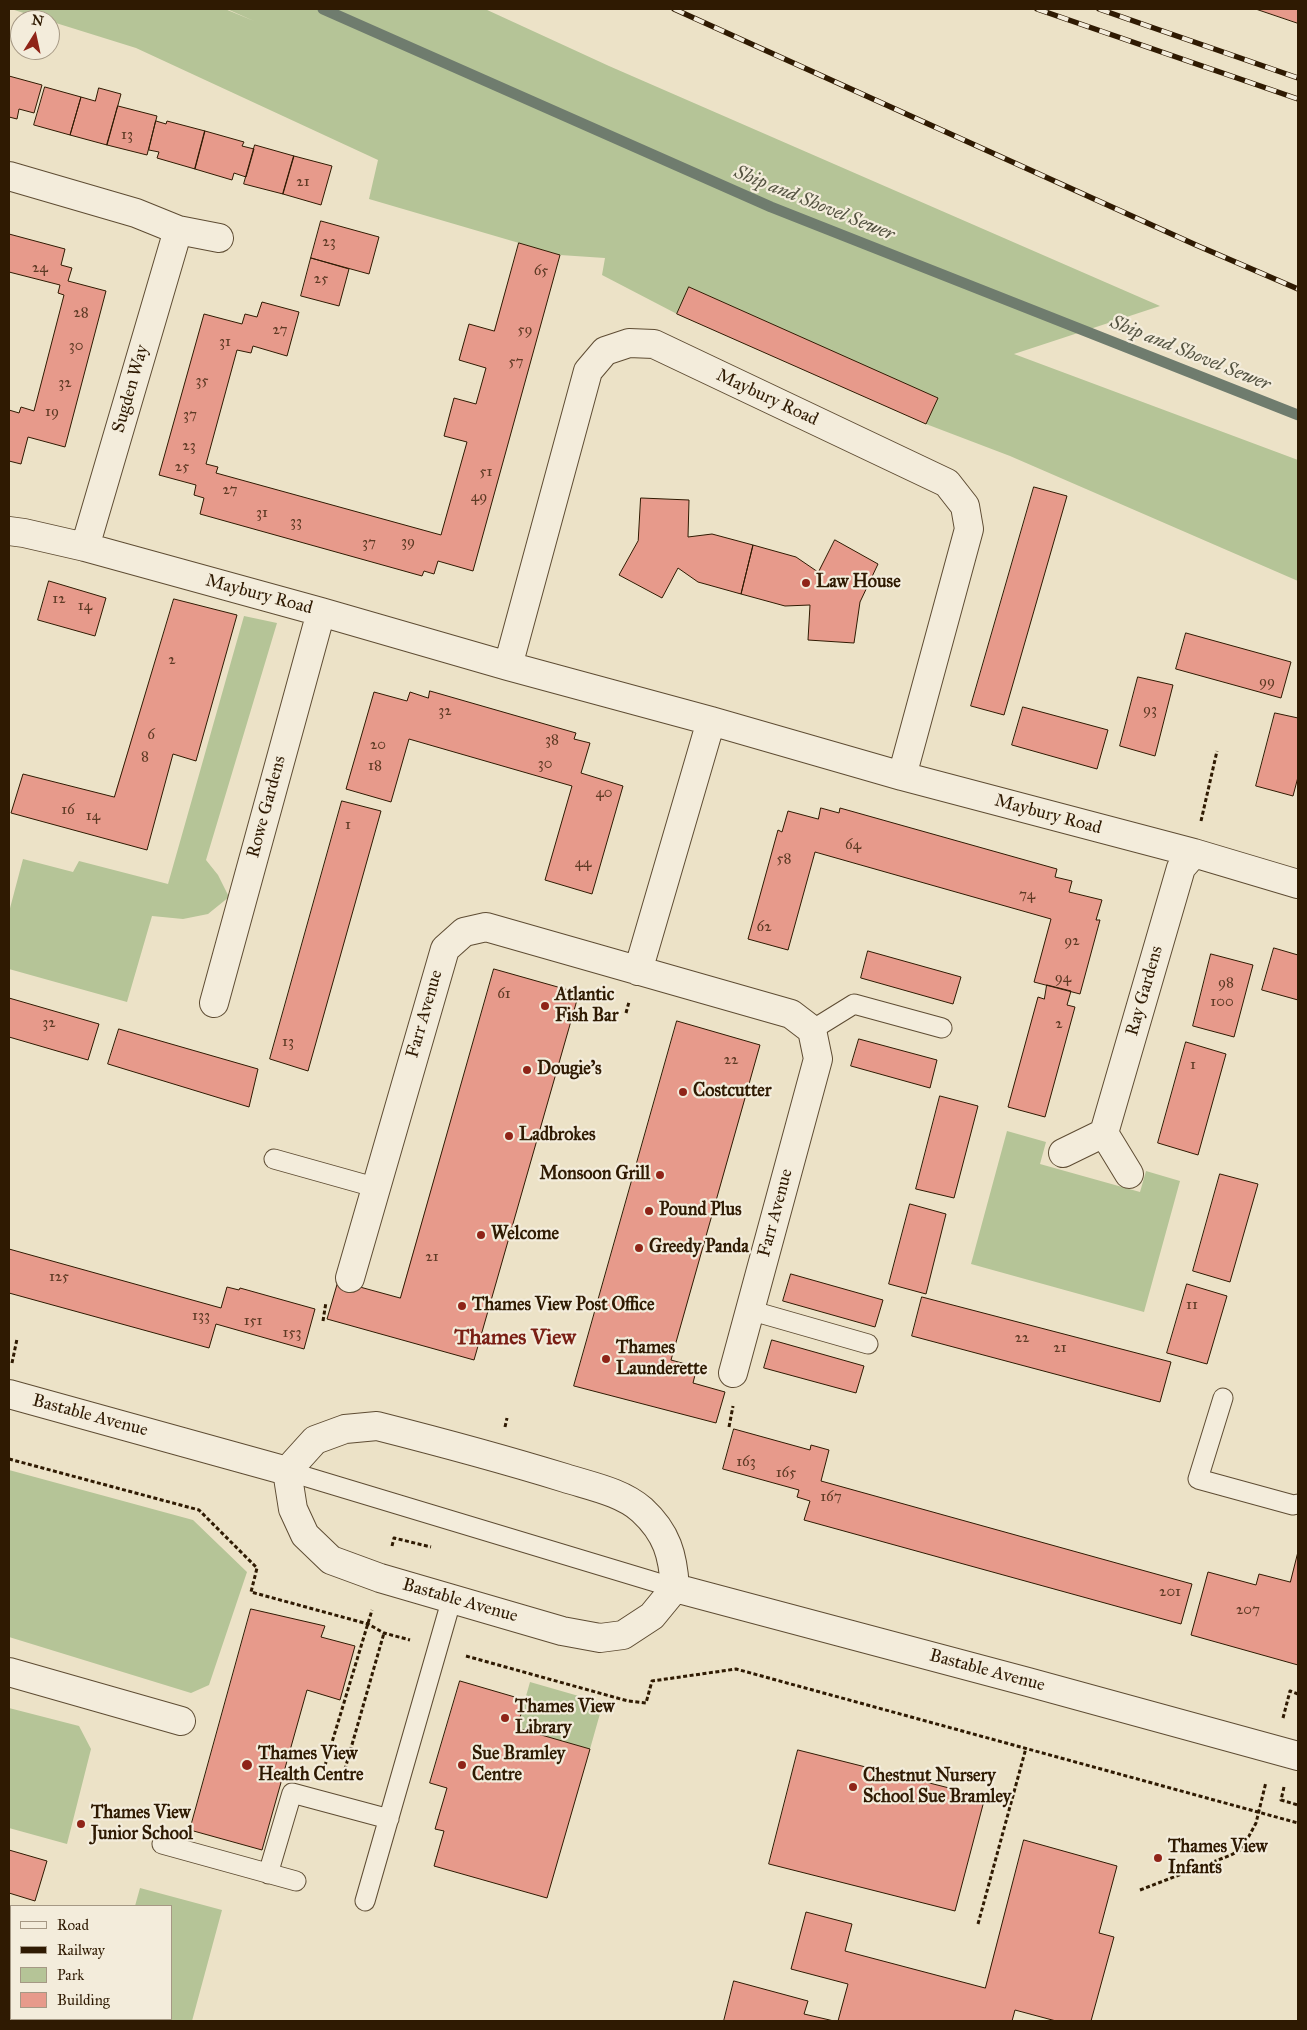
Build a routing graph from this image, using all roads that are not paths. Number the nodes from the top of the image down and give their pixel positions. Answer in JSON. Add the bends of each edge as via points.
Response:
{"nodes":[{"id":1,"x":9,"y":176,"type":"edge"},
{"id":2,"x":178,"y":230,"type":"junction"},
{"id":3,"x":219,"y":238,"type":"dead end"},
{"id":4,"x":9,"y":531,"type":"edge"},
{"id":5,"x":85,"y":548,"type":"junction"},
{"id":6,"x":321,"y":612,"type":"junction"},
{"id":7,"x":508,"y":666,"type":"junction"},
{"id":8,"x":711,"y":721,"type":"junction"},
{"id":9,"x":902,"y":776,"type":"junction"},
{"id":10,"x":1194,"y":853,"type":"junction"},
{"id":11,"x":1298,"y":884,"type":"edge"},
{"id":12,"x":638,"y":971,"type":"junction"},
{"id":13,"x":214,"y":1003,"type":"dead end"},
{"id":14,"x":942,"y":1028,"type":"dead end"},
{"id":15,"x":812,"y":1030,"type":"junction"},
{"id":16,"x":1104,"y":1133,"type":"junction"},
{"id":17,"x":1063,"y":1153,"type":"dead end"},
{"id":18,"x":274,"y":1159,"type":"dead end"},
{"id":19,"x":1129,"y":1174,"type":"dead end"},
{"id":20,"x":374,"y":1187,"type":"junction"},
{"id":21,"x":350,"y":1278,"type":"dead end"},
{"id":22,"x":749,"y":1310,"type":"junction"},
{"id":23,"x":868,"y":1344,"type":"dead end"},
{"id":24,"x":733,"y":1373,"type":"dead end"},
{"id":25,"x":9,"y":1394,"type":"edge"},
{"id":26,"x":1223,"y":1398,"type":"dead end"},
{"id":27,"x":287,"y":1471,"type":"junction"},
{"id":28,"x":1298,"y":1504,"type":"edge"},
{"id":29,"x":675,"y":1588,"type":"junction"},
{"id":30,"x":452,"y":1598,"type":"junction"},
{"id":31,"x":9,"y":1672,"type":"edge"},
{"id":32,"x":181,"y":1720,"type":"dead end"},
{"id":33,"x":1298,"y":1756,"type":"edge"},
{"id":34,"x":389,"y":1819,"type":"junction"},
{"id":35,"x":162,"y":1844,"type":"dead end"},
{"id":36,"x":268,"y":1874,"type":"junction"},
{"id":37,"x":296,"y":1881,"type":"dead end"},
{"id":38,"x":365,"y":1901,"type":"dead end"}],
"edges":[{"from":1,"to":2,"type":"street","via":[[136,212]]},
{"from":2,"to":3,"type":"street"},
{"from":2,"to":5,"type":"street","name":"Sugden Way"},
{"from":4,"to":5,"type":"street","name":"Maybury Road"},
{"from":5,"to":6,"type":"street","name":"Maybury Road"},
{"from":6,"to":7,"type":"street","name":"Maybury Road"},
{"from":6,"to":13,"type":"street","name":"Rowe Gardens"},
{"from":7,"to":8,"type":"street","name":"Maybury Road"},
{"from":7,"to":9,"type":"street","name":"Maybury Road","via":[[588,371],[605,351],[629,343],[654,344],[947,483],[965,506],[968,529]]},
{"from":8,"to":9,"type":"street","name":"Maybury Road"},
{"from":8,"to":12,"type":"street"},
{"from":9,"to":10,"type":"street","name":"Maybury Road"},
{"from":10,"to":11,"type":"street","name":"Maybury Road"},
{"from":10,"to":16,"type":"street","name":"Ray Gardens","via":[[1181,868]]},
{"from":12,"to":15,"type":"street","name":"Farr Avenue","via":[[791,1014]]},
{"from":12,"to":20,"type":"street","name":"Farr Avenue","via":[[486,927],[464,932],[445,949]]},
{"from":14,"to":15,"type":"lane","via":[[854,1004]]},
{"from":15,"to":22,"type":"street","name":"Farr Avenue","via":[[818,1059]]},
{"from":16,"to":17,"type":"street"},
{"from":16,"to":19,"type":"street"},
{"from":18,"to":20,"type":"lane"},
{"from":20,"to":21,"type":"street","name":"Farr Avenue"},
{"from":22,"to":23,"type":"lane"},
{"from":22,"to":24,"type":"street","name":"Farr Avenue"},
{"from":25,"to":27,"type":"street","name":"Bastable Avenue"},
{"from":26,"to":28,"type":"lane","via":[[1198,1479]]},
{"from":27,"to":29,"type":"lane","name":"Bastable Avenue"},
{"from":27,"to":29,"type":"street","via":[[315,1440],[345,1429],[377,1426],[497,1457],[615,1494],[641,1509],[664,1535],[674,1563]]},
{"from":27,"to":30,"type":"street","name":"Bastable Avenue","via":[[293,1509],[305,1535],[331,1560]]},
{"from":29,"to":30,"type":"street","name":"Bastable Avenue","via":[[652,1616],[623,1635],[600,1638],[562,1631]]},
{"from":29,"to":33,"type":"street","name":"Bastable Avenue"},
{"from":30,"to":34,"type":"lane"},
{"from":31,"to":32,"type":"street"},
{"from":34,"to":36,"type":"lane","via":[[292,1793]]},
{"from":34,"to":38,"type":"lane"},
{"from":35,"to":36,"type":"lane"},
{"from":36,"to":37,"type":"lane"}]}
